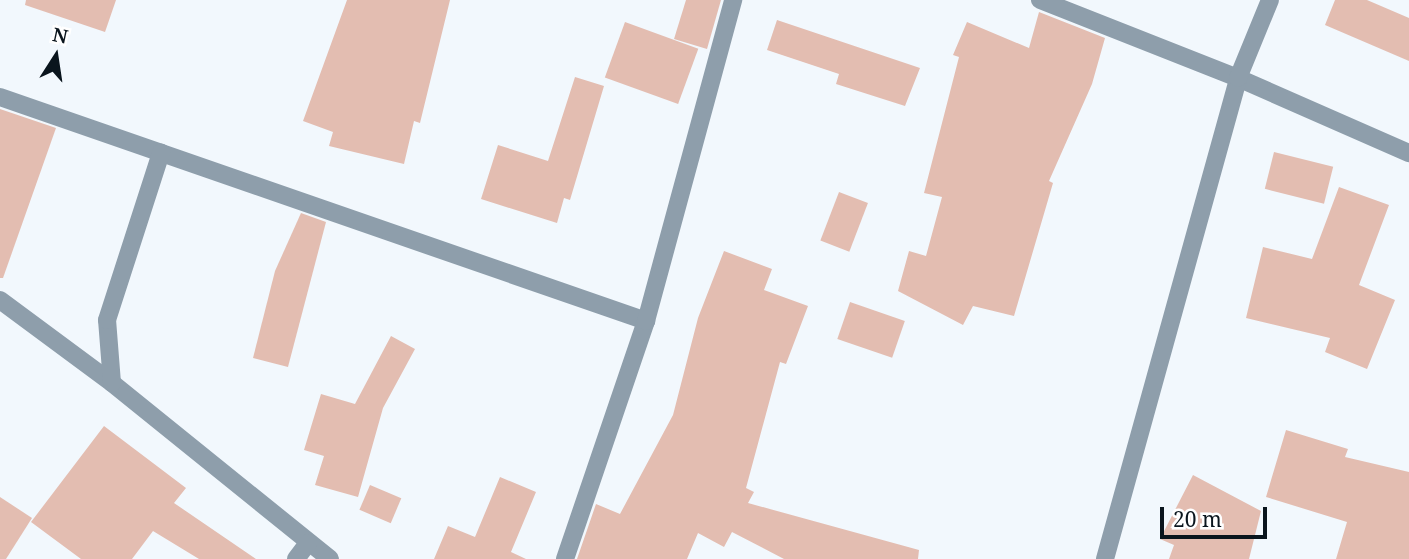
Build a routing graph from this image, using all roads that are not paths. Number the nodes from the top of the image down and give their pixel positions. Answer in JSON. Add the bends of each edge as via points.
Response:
{"nodes":[{"id":1,"x":733,"y":0,"type":"edge"},
{"id":2,"x":1040,"y":0,"type":"edge"},
{"id":3,"x":1270,"y":0,"type":"edge"},
{"id":4,"x":1238,"y":78,"type":"junction"},
{"id":5,"x":0,"y":97,"type":"edge"},
{"id":6,"x":161,"y":153,"type":"junction"},
{"id":7,"x":1409,"y":153,"type":"edge"},
{"id":8,"x":0,"y":300,"type":"edge"},
{"id":9,"x":646,"y":321,"type":"junction"},
{"id":10,"x":112,"y":383,"type":"junction"},
{"id":11,"x":309,"y":542,"type":"junction"},
{"id":12,"x":296,"y":559,"type":"edge"},
{"id":13,"x":330,"y":559,"type":"edge"},
{"id":14,"x":565,"y":559,"type":"edge"},
{"id":15,"x":1105,"y":559,"type":"edge"}],
"edges":[{"from":1,"to":9,"type":"street"},
{"from":2,"to":4,"type":"street"},
{"from":3,"to":4,"type":"street"},
{"from":4,"to":7,"type":"street"},
{"from":4,"to":15,"type":"street"},
{"from":5,"to":6,"type":"street"},
{"from":6,"to":9,"type":"street"},
{"from":6,"to":10,"type":"street","via":[[107,320]]},
{"from":8,"to":10,"type":"street"},
{"from":9,"to":14,"type":"street"},
{"from":10,"to":11,"type":"street"},
{"from":11,"to":12,"type":"street"},
{"from":11,"to":13,"type":"street"}]}
